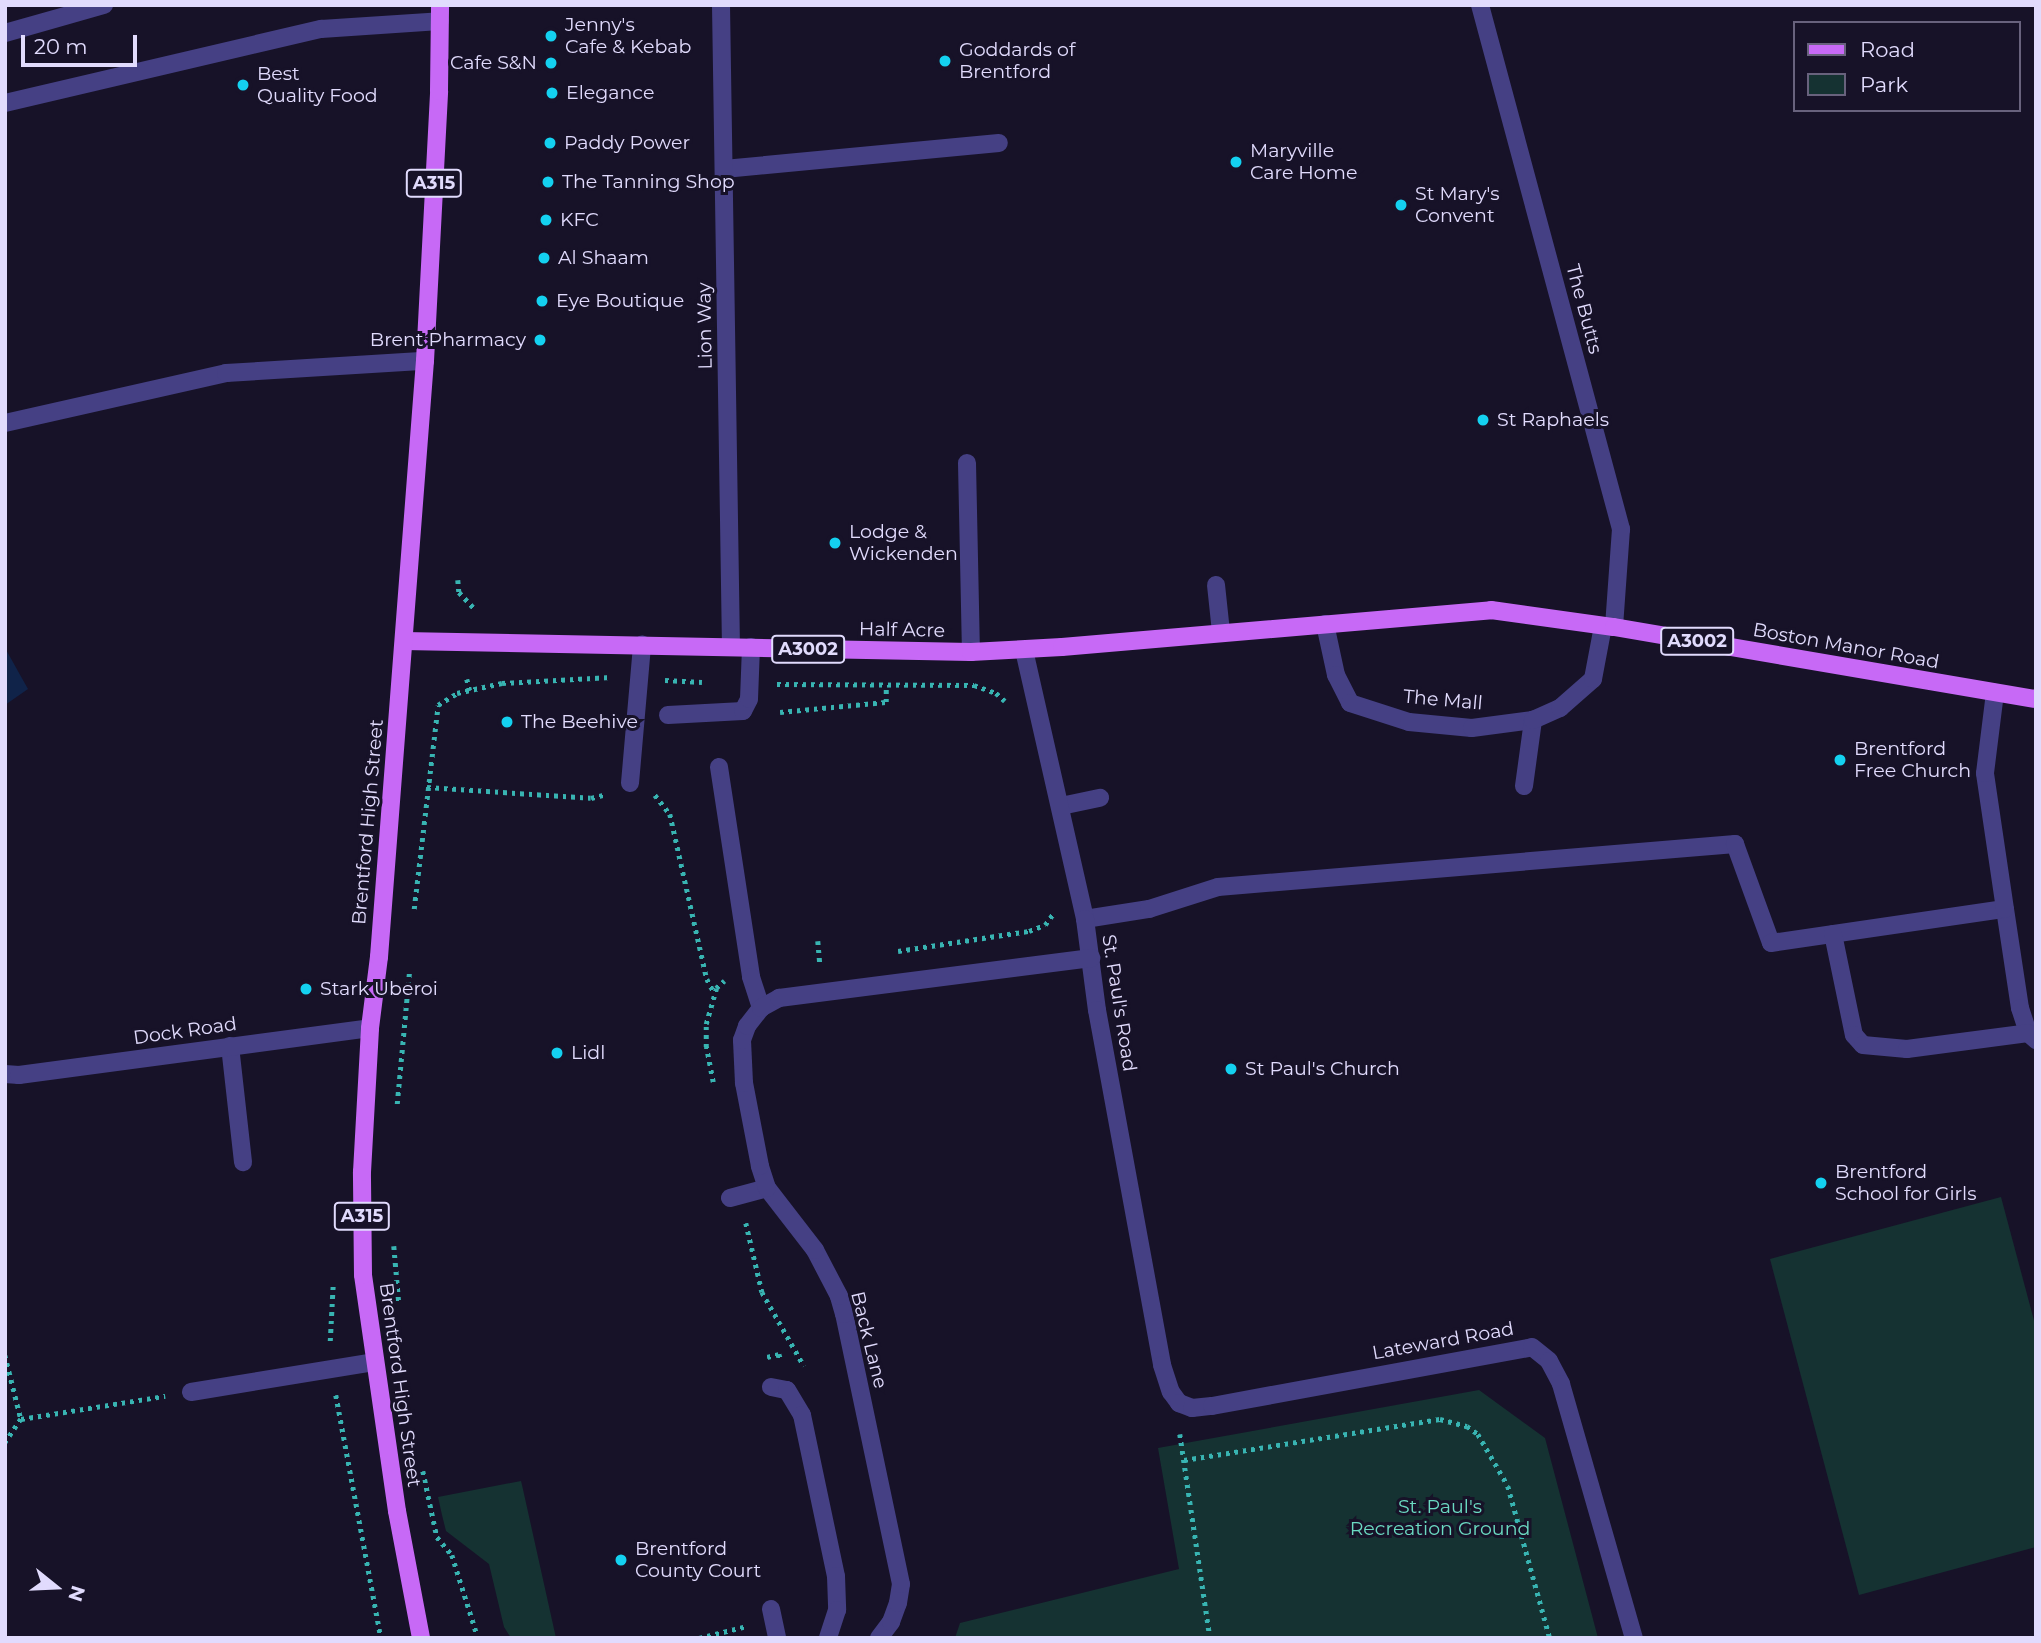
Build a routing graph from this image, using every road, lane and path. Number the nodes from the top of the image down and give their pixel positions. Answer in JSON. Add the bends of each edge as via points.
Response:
{"nodes":[{"id":1,"x":104,"y":5,"type":"edge"},
{"id":2,"x":721,"y":5,"type":"edge"},
{"id":3,"x":1480,"y":5,"type":"edge"},
{"id":4,"x":440,"y":13,"type":"edge"},
{"id":5,"x":5,"y":33,"type":"edge"},
{"id":6,"x":5,"y":103,"type":"edge"},
{"id":7,"x":999,"y":143,"type":"dead end"},
{"id":8,"x":724,"y":169,"type":"junction"},
{"id":9,"x":425,"y":361,"type":"junction"},
{"id":10,"x":6,"y":420,"type":"edge"},
{"id":11,"x":967,"y":463,"type":"dead end"},
{"id":12,"x":458,"y":580,"type":"dead end"},
{"id":13,"x":1216,"y":585,"type":"dead end"},
{"id":14,"x":474,"y":608,"type":"dead end"},
{"id":15,"x":1356,"y":621,"type":"joint"},
{"id":16,"x":1325,"y":624,"type":"junction"},
{"id":17,"x":1608,"y":626,"type":"junction"},
{"id":18,"x":1221,"y":632,"type":"junction"},
{"id":19,"x":404,"y":641,"type":"junction"},
{"id":20,"x":642,"y":645,"type":"junction"},
{"id":21,"x":731,"y":647,"type":"junction"},
{"id":22,"x":751,"y":648,"type":"junction"},
{"id":23,"x":1024,"y":650,"type":"junction"},
{"id":24,"x":971,"y":652,"type":"junction"},
{"id":25,"x":467,"y":679,"type":"dead end"},
{"id":26,"x":641,"y":679,"type":"junction"},
{"id":27,"x":749,"y":683,"type":"junction"},
{"id":28,"x":886,"y":685,"type":"junction"},
{"id":29,"x":470,"y":691,"type":"junction"},
{"id":30,"x":1995,"y":694,"type":"junction"},
{"id":31,"x":2036,"y":699,"type":"edge"},
{"id":32,"x":1010,"y":705,"type":"dead end"},
{"id":33,"x":780,"y":712,"type":"dead end"},
{"id":34,"x":668,"y":715,"type":"dead end"},
{"id":35,"x":1533,"y":720,"type":"junction"},
{"id":36,"x":719,"y":767,"type":"dead end"},
{"id":37,"x":630,"y":783,"type":"junction"},
{"id":38,"x":1524,"y":786,"type":"dead end"},
{"id":39,"x":427,"y":787,"type":"junction"},
{"id":40,"x":1100,"y":797,"type":"dead end"},
{"id":41,"x":1061,"y":806,"type":"junction"},
{"id":42,"x":1056,"y":905,"type":"dead end"},
{"id":43,"x":2006,"y":909,"type":"junction"},
{"id":44,"x":414,"y":918,"type":"dead end"},
{"id":45,"x":1085,"y":919,"type":"junction"},
{"id":46,"x":1833,"y":934,"type":"junction"},
{"id":47,"x":818,"y":942,"type":"dead end"},
{"id":48,"x":896,"y":951,"type":"dead end"},
{"id":49,"x":1091,"y":958,"type":"junction"},
{"id":50,"x":820,"y":960,"type":"dead end"},
{"id":51,"x":833,"y":962,"type":"dead end"},
{"id":52,"x":808,"y":967,"type":"dead end"},
{"id":53,"x":409,"y":972,"type":"dead end"},
{"id":54,"x":751,"y":977,"type":"junction"},
{"id":55,"x":714,"y":993,"type":"junction"},
{"id":56,"x":761,"y":1008,"type":"junction"},
{"id":57,"x":370,"y":1028,"type":"junction"},
{"id":58,"x":2032,"y":1037,"type":"edge"},
{"id":59,"x":230,"y":1046,"type":"junction"},
{"id":60,"x":5,"y":1074,"type":"edge"},
{"id":61,"x":714,"y":1088,"type":"dead end"},
{"id":62,"x":396,"y":1109,"type":"dead end"},
{"id":63,"x":243,"y":1162,"type":"dead end"},
{"id":64,"x":767,"y":1188,"type":"junction"},
{"id":65,"x":734,"y":1197,"type":"joint"},
{"id":66,"x":394,"y":1234,"type":"dead end"},
{"id":67,"x":400,"y":1308,"type":"dead end"},
{"id":68,"x":5,"y":1355,"type":"edge"},
{"id":69,"x":374,"y":1362,"type":"junction"},
{"id":70,"x":1162,"y":1365,"type":"joint"},
{"id":71,"x":332,"y":1369,"type":"junction"},
{"id":72,"x":809,"y":1377,"type":"dead end"},
{"id":73,"x":771,"y":1387,"type":"dead end"},
{"id":74,"x":191,"y":1392,"type":"joint"},
{"id":75,"x":20,"y":1419,"type":"junction"},
{"id":76,"x":1181,"y":1442,"type":"dead end"},
{"id":77,"x":5,"y":1443,"type":"edge"},
{"id":78,"x":1184,"y":1460,"type":"junction"},
{"id":79,"x":422,"y":1464,"type":"dead end"},
{"id":80,"x":368,"y":1532,"type":"dead end"},
{"id":81,"x":361,"y":1534,"type":"junction"},
{"id":82,"x":771,"y":1609,"type":"dead end"},
{"id":83,"x":381,"y":1638,"type":"edge"},
{"id":84,"x":421,"y":1638,"type":"edge"},
{"id":85,"x":478,"y":1638,"type":"edge"},
{"id":86,"x":777,"y":1638,"type":"edge"},
{"id":87,"x":828,"y":1638,"type":"edge"},
{"id":88,"x":879,"y":1638,"type":"edge"},
{"id":89,"x":1210,"y":1638,"type":"edge"},
{"id":90,"x":1550,"y":1638,"type":"edge"},
{"id":91,"x":1634,"y":1638,"type":"edge"}],
"edges":[{"from":1,"to":5,"type":"street"},
{"from":2,"to":8,"type":"street","name":"Lion Way"},
{"from":3,"to":17,"type":"street","name":"The Butts","via":[[1621,529]]},
{"from":4,"to":6,"type":"street","via":[[321,29]]},
{"from":4,"to":9,"type":"main road","name":"Brentford High Street","number":"A315"},
{"from":7,"to":8,"type":"street"},
{"from":8,"to":21,"type":"street","name":"Lion Way"},
{"from":9,"to":10,"type":"street","via":[[226,373]]},
{"from":9,"to":19,"type":"main road","name":"Brentford High Street","number":"A315"},
{"from":11,"to":24,"type":"street"},
{"from":12,"to":14,"type":"path","via":[[459,592]]},
{"from":13,"to":18,"type":"street"},
{"from":15,"to":16,"type":"main road","name":"Half Acre","number":"A3002"},
{"from":15,"to":17,"type":"main road","name":"Boston Manor Road","number":"A3002","via":[[1491,610]]},
{"from":16,"to":18,"type":"main road","name":"Half Acre","number":"A3002"},
{"from":16,"to":35,"type":"street","name":"The Mall","via":[[1336,675],[1350,703],[1409,722],[1472,728]]},
{"from":17,"to":30,"type":"main road","name":"Boston Manor Road","number":"A3002"},
{"from":17,"to":35,"type":"street","name":"The Mall","via":[[1593,679],[1560,708]]},
{"from":18,"to":23,"type":"main road","name":"Half Acre","number":"A3002"},
{"from":19,"to":20,"type":"main road","name":"Half Acre","number":"A3002"},
{"from":19,"to":57,"type":"main road","name":"Brentford High Street","number":"A315"},
{"from":20,"to":21,"type":"main road","name":"Half Acre","number":"A3002"},
{"from":20,"to":26,"type":"street"},
{"from":21,"to":22,"type":"main road","name":"Half Acre","number":"A3002"},
{"from":22,"to":24,"type":"main road","name":"Half Acre","number":"A3002"},
{"from":22,"to":27,"type":"street"},
{"from":23,"to":24,"type":"main road","name":"Half Acre","number":"A3002"},
{"from":23,"to":41,"type":"street","name":"St. Paul's Road"},
{"from":25,"to":29,"type":"path"},
{"from":26,"to":27,"type":"path"},
{"from":26,"to":29,"type":"path","via":[[502,682]]},
{"from":26,"to":37,"type":"street"},
{"from":27,"to":28,"type":"path"},
{"from":27,"to":34,"type":"street","via":[[743,711]]},
{"from":28,"to":32,"type":"path","via":[[974,685],[996,693]]},
{"from":28,"to":33,"type":"path","via":[[886,702]]},
{"from":29,"to":39,"type":"path","via":[[438,705]]},
{"from":30,"to":31,"type":"main road","name":"Boston Manor Road","number":"A3002"},
{"from":30,"to":43,"type":"street","via":[[1985,774]]},
{"from":35,"to":38,"type":"street"},
{"from":36,"to":54,"type":"street"},
{"from":37,"to":39,"type":"path","via":[[591,798]]},
{"from":37,"to":55,"type":"path","via":[[653,791],[670,814]]},
{"from":39,"to":44,"type":"path"},
{"from":40,"to":41,"type":"street"},
{"from":41,"to":45,"type":"street","name":"St. Paul's Road"},
{"from":42,"to":48,"type":"path","via":[[1040,928]]},
{"from":43,"to":46,"type":"street"},
{"from":43,"to":58,"type":"street","via":[[2020,1008]]},
{"from":45,"to":46,"type":"street","via":[[1149,909],[1218,887],[1735,844],[1771,943]]},
{"from":45,"to":49,"type":"street","name":"St. Paul's Road"},
{"from":46,"to":58,"type":"street","via":[[1854,1035],[1863,1045],[1907,1049]]},
{"from":47,"to":50,"type":"path"},
{"from":49,"to":56,"type":"street","via":[[779,998]]},
{"from":49,"to":70,"type":"street","name":"St. Paul's Road"},
{"from":51,"to":52,"type":"path"},
{"from":53,"to":62,"type":"path"},
{"from":54,"to":55,"type":"path","via":[[722,982]]},
{"from":54,"to":56,"type":"street"},
{"from":55,"to":61,"type":"path","via":[[706,1047]]},
{"from":56,"to":64,"type":"street","name":"Back Lane","via":[[747,1026],[741,1053]]},
{"from":57,"to":59,"type":"street","name":"Dock Road"},
{"from":57,"to":69,"type":"main road","name":"Brentford High Street","number":"A315","via":[[362,1262]]},
{"from":59,"to":60,"type":"street","name":"Dock Road"},
{"from":59,"to":63,"type":"street"},
{"from":64,"to":65,"type":"street"},
{"from":64,"to":88,"type":"street","name":"Back Lane","via":[[815,1250],[844,1314],[901,1584],[894,1613]]},
{"from":65,"to":72,"type":"path","via":[[762,1292]]},
{"from":66,"to":67,"type":"path"},
{"from":68,"to":75,"type":"path"},
{"from":69,"to":71,"type":"street"},
{"from":69,"to":84,"type":"main road","name":"Brentford High Street","number":"A315"},
{"from":70,"to":91,"type":"street","name":"Lateward Road","via":[[1178,1403],[1192,1408],[1532,1347],[1549,1361],[1561,1384]]},
{"from":71,"to":74,"type":"street"},
{"from":71,"to":81,"type":"path"},
{"from":73,"to":87,"type":"street","via":[[787,1390],[802,1415],[836,1576],[837,1610]]},
{"from":74,"to":75,"type":"path"},
{"from":75,"to":77,"type":"path"},
{"from":76,"to":78,"type":"path"},
{"from":78,"to":89,"type":"path"},
{"from":78,"to":90,"type":"path","via":[[1440,1419],[1467,1426],[1478,1434],[1508,1486]]},
{"from":79,"to":85,"type":"path","via":[[437,1537],[452,1555]]},
{"from":80,"to":81,"type":"path"},
{"from":81,"to":83,"type":"path"},
{"from":82,"to":86,"type":"street"}]}
